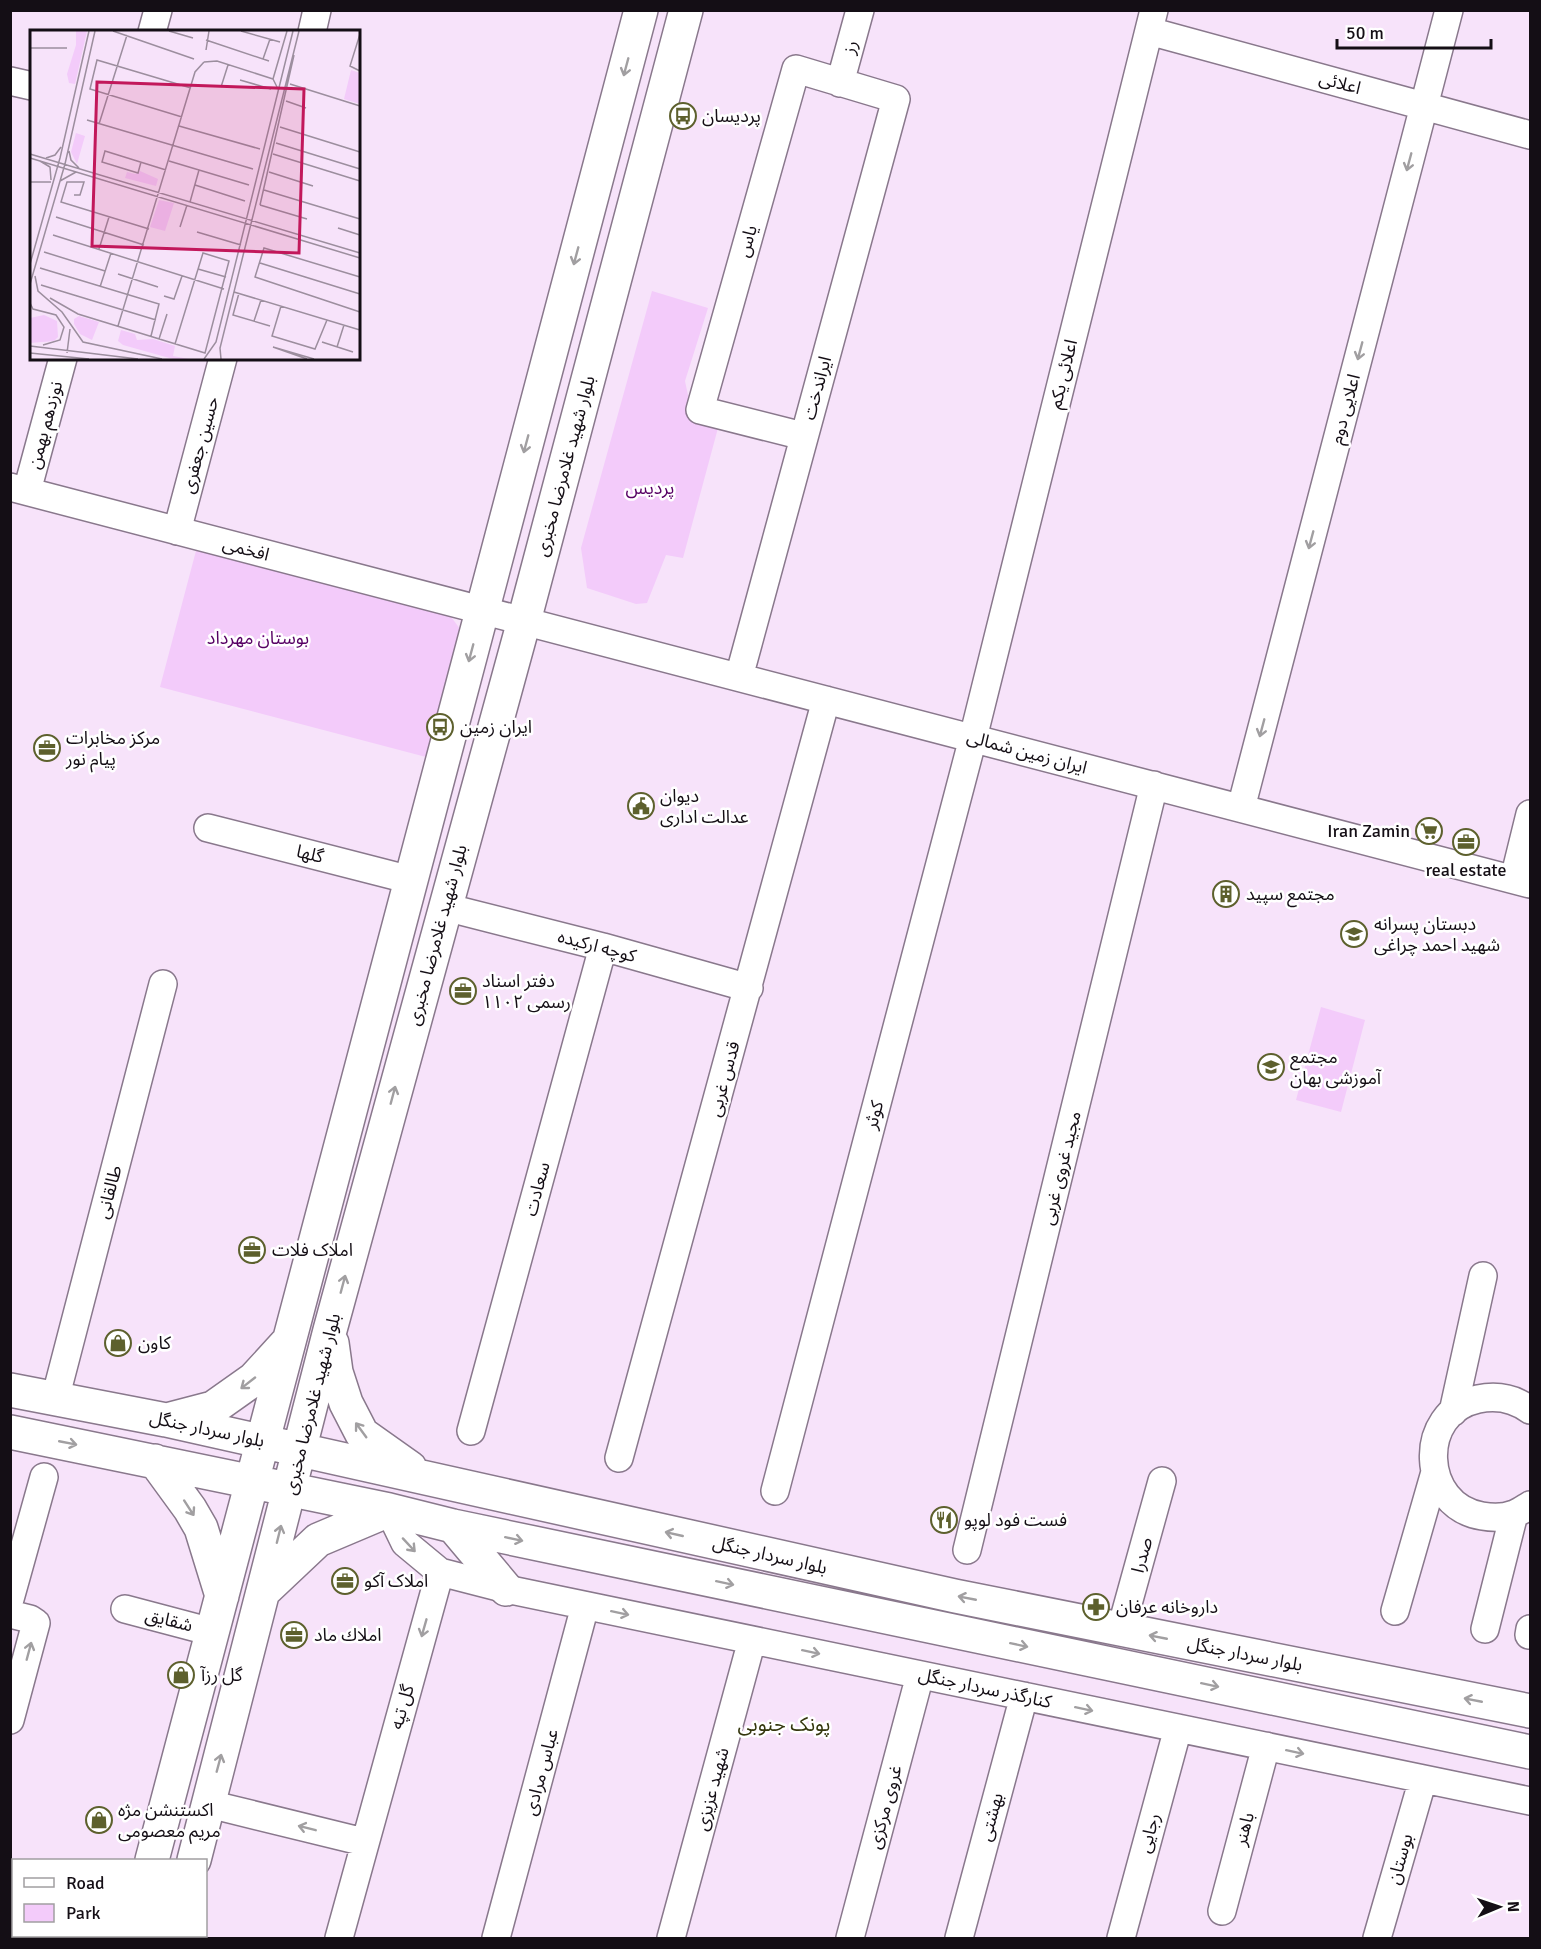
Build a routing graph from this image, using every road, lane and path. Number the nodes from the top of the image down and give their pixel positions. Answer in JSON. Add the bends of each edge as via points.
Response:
{"nodes":[{"id":1,"x":158,"y":10,"type":"edge"},
{"id":2,"x":317,"y":10,"type":"edge"},
{"id":3,"x":641,"y":10,"type":"edge"},
{"id":4,"x":686,"y":10,"type":"edge"},
{"id":5,"x":860,"y":10,"type":"edge"},
{"id":6,"x":1449,"y":10,"type":"edge"},
{"id":7,"x":1151,"y":21,"type":"edge"},
{"id":8,"x":153,"y":30,"type":"edge"},
{"id":9,"x":312,"y":30,"type":"edge"},
{"id":10,"x":10,"y":81,"type":"edge"},
{"id":11,"x":840,"y":83,"type":"junction"},
{"id":12,"x":30,"y":86,"type":"edge"},
{"id":13,"x":896,"y":99,"type":"joint"},
{"id":14,"x":1424,"y":106,"type":"junction"},
{"id":15,"x":1530,"y":135,"type":"edge"},
{"id":16,"x":62,"y":360,"type":"edge"},
{"id":17,"x":223,"y":360,"type":"edge"},
{"id":18,"x":803,"y":436,"type":"junction"},
{"id":19,"x":19,"y":489,"type":"edge"},
{"id":20,"x":177,"y":531,"type":"junction"},
{"id":21,"x":482,"y":610,"type":"junction"},
{"id":22,"x":524,"y":621,"type":"junction"},
{"id":23,"x":739,"y":677,"type":"junction"},
{"id":24,"x":826,"y":700,"type":"junction"},
{"id":25,"x":973,"y":738,"type":"junction"},
{"id":26,"x":1154,"y":785,"type":"junction"},
{"id":27,"x":1241,"y":808,"type":"junction"},
{"id":28,"x":1530,"y":814,"type":"edge"},
{"id":29,"x":208,"y":828,"type":"dead end"},
{"id":30,"x":411,"y":880,"type":"junction"},
{"id":31,"x":1522,"y":881,"type":"edge"},
{"id":32,"x":445,"y":907,"type":"junction"},
{"id":33,"x":603,"y":947,"type":"junction"},
{"id":34,"x":163,"y":984,"type":"dead end"},
{"id":35,"x":749,"y":988,"type":"junction"},
{"id":36,"x":1483,"y":1276,"type":"dead end"},
{"id":37,"x":330,"y":1330,"type":"junction"},
{"id":38,"x":289,"y":1341,"type":"junction"},
{"id":39,"x":10,"y":1390,"type":"edge"},
{"id":40,"x":55,"y":1399,"type":"junction"},
{"id":41,"x":1530,"y":1410,"type":"edge"},
{"id":42,"x":1453,"y":1412,"type":"junction"},
{"id":43,"x":166,"y":1420,"type":"junction"},
{"id":44,"x":471,"y":1431,"type":"dead end"},
{"id":45,"x":10,"y":1432,"type":"edge"},
{"id":46,"x":262,"y":1441,"type":"junction"},
{"id":47,"x":301,"y":1450,"type":"junction"},
{"id":48,"x":620,"y":1458,"type":"dead end"},
{"id":49,"x":155,"y":1461,"type":"junction"},
{"id":50,"x":1435,"y":1472,"type":"junction"},
{"id":51,"x":44,"y":1477,"type":"dead end"},
{"id":52,"x":424,"y":1478,"type":"junction"},
{"id":53,"x":1162,"y":1481,"type":"dead end"},
{"id":54,"x":251,"y":1483,"type":"junction"},
{"id":55,"x":290,"y":1491,"type":"junction"},
{"id":56,"x":775,"y":1491,"type":"dead end"},
{"id":57,"x":1522,"y":1509,"type":"edge"},
{"id":58,"x":389,"y":1510,"type":"junction"},
{"id":59,"x":453,"y":1526,"type":"junction"},
{"id":60,"x":967,"y":1551,"type":"dead end"},
{"id":61,"x":440,"y":1572,"type":"junction"},
{"id":62,"x":506,"y":1589,"type":"junction"},
{"id":63,"x":265,"y":1590,"type":"junction"},
{"id":64,"x":222,"y":1596,"type":"junction"},
{"id":65,"x":10,"y":1599,"type":"edge"},
{"id":66,"x":585,"y":1606,"type":"junction"},
{"id":67,"x":125,"y":1609,"type":"dead end"},
{"id":68,"x":1395,"y":1611,"type":"dead end"},
{"id":69,"x":10,"y":1614,"type":"edge"},
{"id":70,"x":1121,"y":1629,"type":"junction"},
{"id":71,"x":1485,"y":1629,"type":"dead end"},
{"id":72,"x":212,"y":1632,"type":"junction"},
{"id":73,"x":752,"y":1640,"type":"junction"},
{"id":74,"x":920,"y":1675,"type":"junction"},
{"id":75,"x":1024,"y":1696,"type":"junction"},
{"id":76,"x":1527,"y":1708,"type":"edge"},
{"id":77,"x":10,"y":1720,"type":"edge"},
{"id":78,"x":1178,"y":1728,"type":"junction"},
{"id":79,"x":1266,"y":1746,"type":"junction"},
{"id":80,"x":1530,"y":1752,"type":"edge"},
{"id":81,"x":1423,"y":1779,"type":"junction"},
{"id":82,"x":1530,"y":1801,"type":"edge"},
{"id":83,"x":209,"y":1804,"type":"junction"},
{"id":84,"x":364,"y":1842,"type":"junction"},
{"id":85,"x":152,"y":1859,"type":"edge"},
{"id":86,"x":194,"y":1859,"type":"edge"},
{"id":87,"x":1222,"y":1911,"type":"dead end"},
{"id":88,"x":339,"y":1938,"type":"edge"},
{"id":89,"x":496,"y":1938,"type":"edge"},
{"id":90,"x":671,"y":1938,"type":"edge"},
{"id":91,"x":850,"y":1938,"type":"edge"},
{"id":92,"x":959,"y":1938,"type":"edge"},
{"id":93,"x":1121,"y":1938,"type":"edge"},
{"id":94,"x":1377,"y":1938,"type":"edge"}],
"edges":[{"from":1,"to":8,"type":"street"},
{"from":2,"to":9,"type":"street"},
{"from":3,"to":21,"type":"main road","name":"بلوار شهید غلامرضا مخبری","one_way":true},
{"from":4,"to":22,"type":"main road","name":"بلوار شهید غلامرضا مخبری"},
{"from":5,"to":11,"type":"street","name":"رز"},
{"from":6,"to":14,"type":"street","name":"اعلایی دوم"},
{"from":7,"to":14,"type":"street","name":"اعلائی"},
{"from":7,"to":25,"type":"street","name":"اعلائی یکم"},
{"from":10,"to":12,"type":"street"},
{"from":11,"to":13,"type":"street","name":"یاس"},
{"from":11,"to":18,"type":"street","name":"یاس","via":[[796,69],[700,410]]},
{"from":13,"to":18,"type":"street","name":"ایراندخت"},
{"from":14,"to":15,"type":"street","name":"اعلائی"},
{"from":14,"to":27,"type":"street","name":"اعلایی دوم","one_way":true},
{"from":16,"to":19,"type":"street","name":"نوزدهم بهمن"},
{"from":17,"to":20,"type":"street","name":"حسین جعفری"},
{"from":18,"to":23,"type":"street","name":"ایراندخت"},
{"from":19,"to":20,"type":"street","name":"افخمی"},
{"from":20,"to":21,"type":"street","name":"افخمی"},
{"from":21,"to":22,"type":"street","name":"افخمی"},
{"from":21,"to":30,"type":"main road","name":"بلوار شهید غلامرضا مخبری","one_way":true},
{"from":22,"to":23,"type":"street","name":"ایران زمین شمالی"},
{"from":22,"to":32,"type":"main road","name":"بلوار شهید غلامرضا مخبری"},
{"from":23,"to":24,"type":"street","name":"ایران زمین شمالی"},
{"from":24,"to":25,"type":"street","name":"ایران زمین شمالی"},
{"from":24,"to":35,"type":"street","name":"قدس غربی"},
{"from":25,"to":26,"type":"street","name":"ایران زمین شمالی"},
{"from":25,"to":56,"type":"street","name":"کوثر"},
{"from":26,"to":27,"type":"street","name":"ایران زمین شمالی"},
{"from":26,"to":60,"type":"street","name":"مجید غروی غربی"},
{"from":27,"to":31,"type":"street","name":"ایران زمین شمالی"},
{"from":28,"to":31,"type":"street"},
{"from":29,"to":30,"type":"street","name":"گلها"},
{"from":30,"to":38,"type":"main road","name":"بلوار شهید غلامرضا مخبری"},
{"from":32,"to":33,"type":"street","name":"کوچه ارکیده"},
{"from":37,"to":32,"type":"main road","name":"بلوار شهید غلامرضا مخبری","one_way":true},
{"from":33,"to":35,"type":"street","name":"کوچه ارکیده"},
{"from":33,"to":44,"type":"street","name":"سعادت"},
{"from":34,"to":40,"type":"street","name":"طالقانی"},
{"from":35,"to":48,"type":"street","name":"قدس غربی"},
{"from":36,"to":42,"type":"street"},
{"from":37,"to":47,"type":"main road","name":"بلوار شهید غلامرضا مخبری"},
{"from":52,"to":37,"type":"main road","one_way":true,"via":[[362,1434],[336,1372]]},
{"from":38,"to":43,"type":"main road","one_way":true,"via":[[254,1379],[213,1408]]},
{"from":38,"to":46,"type":"main road","name":"بلوار شهید غلامرضا مخبری"},
{"from":39,"to":40,"type":"main road","name":"بلوار سردار جنگل"},
{"from":40,"to":43,"type":"main road","name":"بلوار سردار جنگل"},
{"from":41,"to":42,"type":"street","via":[[1511,1399],[1491,1396],[1470,1401]]},
{"from":42,"to":50,"type":"street","via":[[1435,1439]]},
{"from":43,"to":46,"type":"main road","name":"بلوار سردار جنگل"},
{"from":45,"to":49,"type":"main road","name":"بلوار سردار جنگل","one_way":true},
{"from":46,"to":47,"type":"main road","name":"بلوار سردار جنگل"},
{"from":46,"to":54,"type":"main road","name":"بلوار شهید غلامرضا مخبری"},
{"from":47,"to":52,"type":"main road","name":"بلوار سردار جنگل"},
{"from":47,"to":55,"type":"main road","name":"بلوار شهید غلامرضا مخبری"},
{"from":49,"to":54,"type":"main road","name":"بلوار سردار جنگل"},
{"from":49,"to":64,"type":"main road","one_way":true,"via":[[201,1528]]},
{"from":50,"to":57,"type":"street","via":[[1443,1491],[1456,1505],[1474,1515],[1494,1518]]},
{"from":50,"to":68,"type":"street"},
{"from":51,"to":65,"type":"street"},
{"from":70,"to":52,"type":"main road","name":"بلوار سردار جنگل","one_way":true,"via":[[935,1592]]},
{"from":53,"to":70,"type":"street","name":"صدرا"},
{"from":54,"to":55,"type":"main road","name":"بلوار سردار جنگل"},
{"from":54,"to":64,"type":"main road","name":"بلوار شهید غلامرضا مخبری"},
{"from":55,"to":58,"type":"main road","name":"بلوار سردار جنگل"},
{"from":63,"to":55,"type":"main road","name":"بلوار شهید غلامرضا مخبری","one_way":true},
{"from":57,"to":71,"type":"street"},
{"from":58,"to":59,"type":"main road","name":"بلوار سردار جنگل"},
{"from":58,"to":61,"type":"street","one_way":true,"via":[[405,1543]]},
{"from":58,"to":63,"type":"main road","via":[[318,1540]]},
{"from":59,"to":62,"type":"main road"},
{"from":59,"to":80,"type":"main road","name":"بلوار سردار جنگل","one_way":true},
{"from":61,"to":62,"type":"street","name":"کنارگذر سردار جنگل"},
{"from":61,"to":84,"type":"street","name":"گل تپه","one_way":true},
{"from":62,"to":66,"type":"street","name":"کنارگذر سردار جنگل"},
{"from":83,"to":63,"type":"main road","name":"بلوار شهید غلامرضا مخبری","one_way":true},
{"from":64,"to":72,"type":"main road","name":"بلوار شهید غلامرضا مخبری"},
{"from":66,"to":73,"type":"street","name":"کنارگذر سردار جنگل","one_way":true},
{"from":66,"to":89,"type":"street","name":"عباس مرادی"},
{"from":67,"to":72,"type":"street","name":"شقایق"},
{"from":77,"to":69,"type":"street","one_way":true,"via":[[36,1623]]},
{"from":76,"to":70,"type":"main road","name":"بلوار سردار جنگل","one_way":true},
{"from":72,"to":85,"type":"main road","name":"بلوار شهید غلامرضا مخبری"},
{"from":73,"to":74,"type":"street","name":"کنارگذر سردار جنگل","one_way":true},
{"from":73,"to":90,"type":"street","name":"شهید عزیزی"},
{"from":74,"to":75,"type":"street","name":"کنارگذر سردار جنگل"},
{"from":74,"to":91,"type":"street","name":"غروی مرکزی"},
{"from":75,"to":78,"type":"street","name":"کنارگذر سردار جنگل","one_way":true},
{"from":75,"to":92,"type":"street","name":"بهشتی"},
{"from":78,"to":79,"type":"street","name":"کنارگذر سردار جنگل"},
{"from":78,"to":93,"type":"street","name":"رجایی"},
{"from":79,"to":81,"type":"street","name":"کنارگذر سردار جنگل","one_way":true},
{"from":79,"to":87,"type":"street","name":"باهنر"},
{"from":81,"to":82,"type":"street","name":"کنارگذر سردار جنگل"},
{"from":81,"to":94,"type":"street","name":"بوستان"},
{"from":84,"to":83,"type":"street","one_way":true},
{"from":83,"to":86,"type":"main road","name":"بلوار شهید غلامرضا مخبری"},
{"from":84,"to":88,"type":"street","name":"گل تپه"}]}
